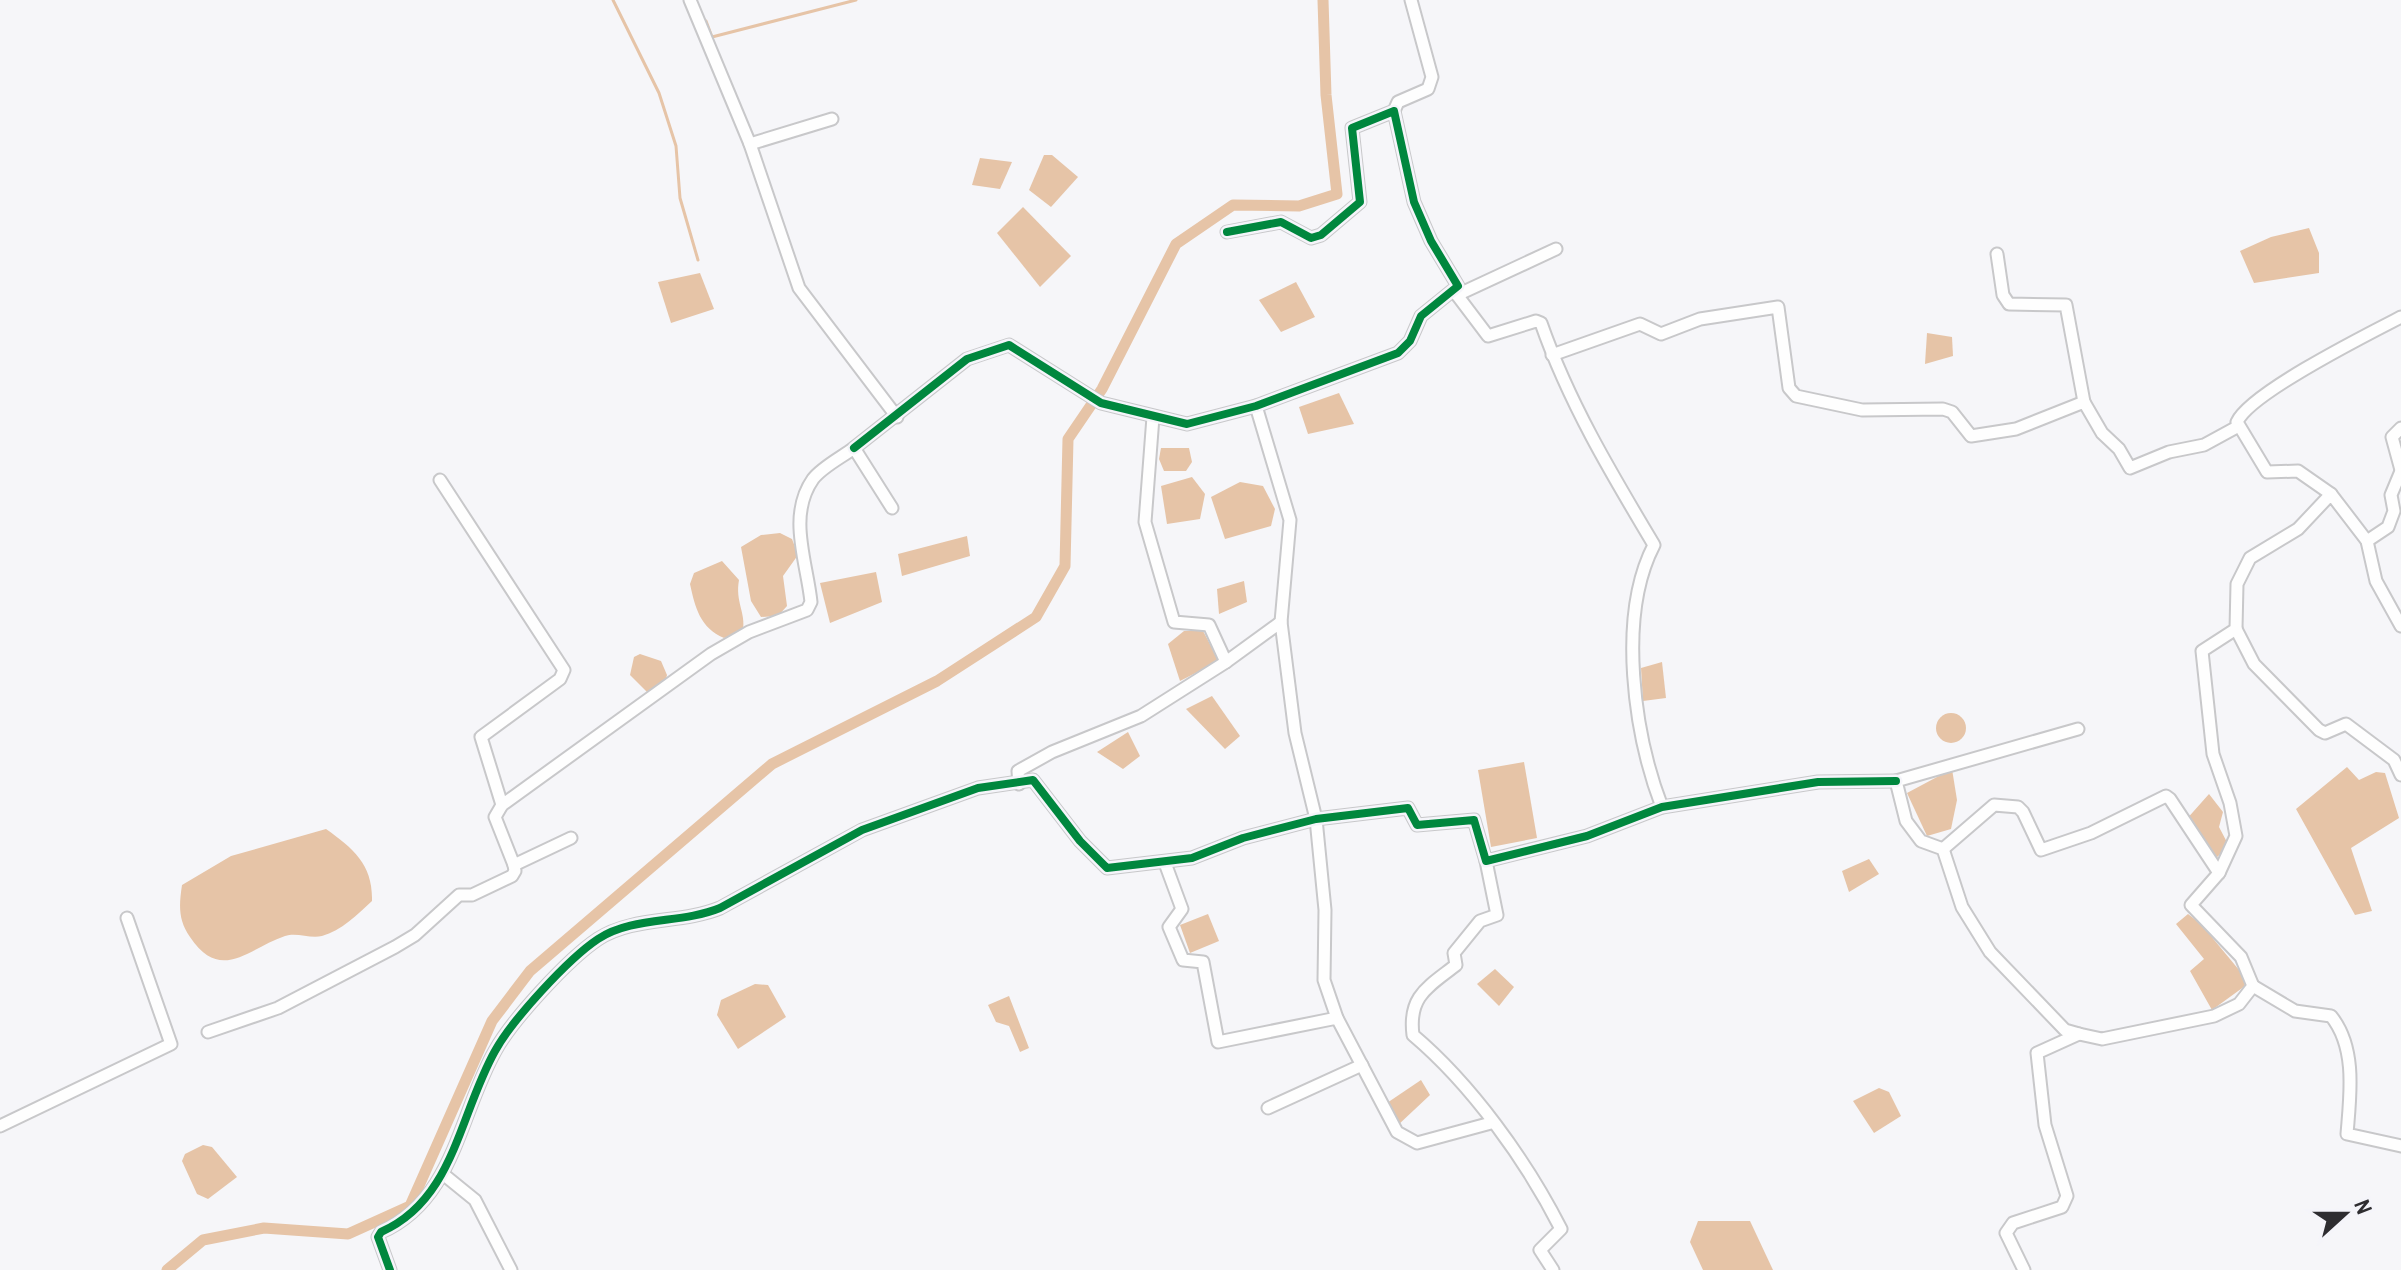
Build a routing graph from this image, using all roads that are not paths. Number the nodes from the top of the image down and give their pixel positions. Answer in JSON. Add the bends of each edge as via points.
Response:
{"nodes":[{"id":1,"x":690,"y":0,"type":"edge"},
{"id":2,"x":1411,"y":0,"type":"edge"},
{"id":3,"x":1394,"y":111,"type":"junction"},
{"id":4,"x":832,"y":119,"type":"dead end"},
{"id":5,"x":750,"y":144,"type":"junction"},
{"id":6,"x":1227,"y":232,"type":"dead end"},
{"id":7,"x":1556,"y":249,"type":"dead end"},
{"id":8,"x":1997,"y":254,"type":"dead end"},
{"id":9,"x":1456,"y":293,"type":"junction"},
{"id":10,"x":2401,"y":317,"type":"edge"},
{"id":11,"x":1552,"y":355,"type":"junction"},
{"id":12,"x":2084,"y":402,"type":"junction"},
{"id":13,"x":1256,"y":406,"type":"junction"},
{"id":14,"x":897,"y":417,"type":"junction"},
{"id":15,"x":1153,"y":417,"type":"junction"},
{"id":16,"x":2237,"y":427,"type":"junction"},
{"id":17,"x":2401,"y":428,"type":"edge"},
{"id":18,"x":854,"y":448,"type":"junction"},
{"id":19,"x":2401,"y":470,"type":"edge"},
{"id":20,"x":440,"y":480,"type":"dead end"},
{"id":21,"x":2331,"y":494,"type":"junction"},
{"id":22,"x":892,"y":508,"type":"dead end"},
{"id":23,"x":2367,"y":541,"type":"junction"},
{"id":24,"x":1281,"y":622,"type":"junction"},
{"id":25,"x":2401,"y":625,"type":"edge"},
{"id":26,"x":2236,"y":629,"type":"junction"},
{"id":27,"x":1226,"y":662,"type":"junction"},
{"id":28,"x":2078,"y":729,"type":"dead end"},
{"id":29,"x":2401,"y":775,"type":"edge"},
{"id":30,"x":1896,"y":781,"type":"junction"},
{"id":31,"x":1019,"y":784,"type":"junction"},
{"id":32,"x":502,"y":805,"type":"junction"},
{"id":33,"x":1662,"y":807,"type":"junction"},
{"id":34,"x":1316,"y":819,"type":"junction"},
{"id":35,"x":571,"y":838,"type":"dead end"},
{"id":36,"x":1943,"y":849,"type":"junction"},
{"id":37,"x":1486,"y":861,"type":"junction"},
{"id":38,"x":1165,"y":863,"type":"junction"},
{"id":39,"x":514,"y":865,"type":"junction"},
{"id":40,"x":2219,"y":873,"type":"junction"},
{"id":41,"x":127,"y":918,"type":"dead end"},
{"id":42,"x":2253,"y":986,"type":"junction"},
{"id":43,"x":1337,"y":1018,"type":"junction"},
{"id":44,"x":208,"y":1032,"type":"dead end"},
{"id":45,"x":2079,"y":1034,"type":"junction"},
{"id":46,"x":1362,"y":1065,"type":"junction"},
{"id":47,"x":1268,"y":1108,"type":"dead end"},
{"id":48,"x":1491,"y":1123,"type":"junction"},
{"id":49,"x":0,"y":1126,"type":"edge"},
{"id":50,"x":2401,"y":1146,"type":"edge"},
{"id":51,"x":443,"y":1174,"type":"junction"},
{"id":52,"x":390,"y":1270,"type":"edge"},
{"id":53,"x":511,"y":1270,"type":"edge"},
{"id":54,"x":1553,"y":1270,"type":"edge"},
{"id":55,"x":2024,"y":1270,"type":"edge"}],
"edges":[{"from":1,"to":5,"type":"street"},
{"from":2,"to":3,"type":"street","via":[[1431,84],[1398,102]]},
{"from":3,"to":6,"type":"street","via":[[1352,128],[1360,202],[1321,235],[1311,238],[1281,222]]},
{"from":3,"to":9,"type":"street","via":[[1414,202],[1458,282]]},
{"from":4,"to":5,"type":"street"},
{"from":5,"to":14,"type":"street","via":[[799,288]]},
{"from":7,"to":9,"type":"street"},
{"from":8,"to":12,"type":"street","via":[[2005,301],[2066,305]]},
{"from":9,"to":11,"type":"street","via":[[1488,336],[1541,323]]},
{"from":9,"to":13,"type":"street","via":[[1421,316],[1398,353]]},
{"from":10,"to":16,"type":"street","via":[[2247,408]]},
{"from":11,"to":12,"type":"street","via":[[1640,324],[1661,334],[1700,319],[1778,307],[1789,388],[1796,396],[1862,410],[1943,409],[1952,412],[1971,436],[2016,429]]},
{"from":11,"to":33,"type":"street","via":[[1584,428],[1654,545],[1640,571],[1636,597],[1635,679],[1652,780]]},
{"from":12,"to":16,"type":"street","via":[[2130,468],[2204,445]]},
{"from":13,"to":15,"type":"street","via":[[1187,424]]},
{"from":13,"to":24,"type":"street","via":[[1290,520]]},
{"from":14,"to":15,"type":"street","via":[[967,359],[1009,345],[1101,403]]},
{"from":14,"to":18,"type":"street"},
{"from":15,"to":27,"type":"street","via":[[1145,522],[1174,622],[1209,625]]},
{"from":16,"to":21,"type":"street","via":[[2267,472],[2298,471]]},
{"from":17,"to":19,"type":"street","via":[[2392,437]]},
{"from":18,"to":22,"type":"street"},
{"from":18,"to":32,"type":"street","via":[[814,477],[801,505],[800,543],[811,602],[807,610],[749,632],[711,654]]},
{"from":19,"to":23,"type":"street","via":[[2391,495],[2394,511],[2388,527]]},
{"from":20,"to":32,"type":"street","via":[[564,670],[560,679],[481,737]]},
{"from":21,"to":23,"type":"street"},
{"from":21,"to":26,"type":"street","via":[[2298,529],[2250,558],[2237,584]]},
{"from":23,"to":25,"type":"street","via":[[2376,581]]},
{"from":24,"to":27,"type":"street"},
{"from":24,"to":34,"type":"street","via":[[1295,733]]},
{"from":26,"to":29,"type":"street","via":[[2254,664],[2319,730],[2325,733],[2346,724],[2394,760]]},
{"from":26,"to":40,"type":"street","via":[[2202,651],[2213,754],[2236,836]]},
{"from":27,"to":31,"type":"street","via":[[1141,716],[1064,746],[1018,771]]},
{"from":28,"to":30,"type":"street"},
{"from":30,"to":33,"type":"street","via":[[1818,782]]},
{"from":30,"to":36,"type":"street","via":[[1906,821],[1921,841]]},
{"from":31,"to":38,"type":"street","via":[[1033,780],[1107,868]]},
{"from":31,"to":51,"type":"street","via":[[978,788],[862,830],[697,918],[644,922],[598,938],[556,977],[496,1050]]},
{"from":32,"to":39,"type":"street","via":[[495,817]]},
{"from":33,"to":37,"type":"street","via":[[1587,836]]},
{"from":34,"to":37,"type":"street","via":[[1408,808],[1417,825],[1474,820]]},
{"from":34,"to":38,"type":"street"},
{"from":34,"to":43,"type":"street","via":[[1325,910],[1324,980]]},
{"from":35,"to":39,"type":"street"},
{"from":36,"to":40,"type":"street","via":[[1994,805],[2018,807],[2041,850],[2091,833],[2166,796]]},
{"from":36,"to":45,"type":"street","via":[[1962,907],[1990,952],[2065,1030]]},
{"from":37,"to":48,"type":"street","via":[[1497,915],[1480,921],[1454,953],[1456,965],[1416,999],[1410,1012],[1413,1035],[1439,1057]]},
{"from":38,"to":43,"type":"street","via":[[1182,912],[1169,927],[1183,960],[1203,962],[1218,1042]]},
{"from":39,"to":44,"type":"street","via":[[512,876],[472,895],[459,895],[395,947],[278,1008]]},
{"from":40,"to":42,"type":"street","via":[[2191,905],[2226,937]]},
{"from":41,"to":49,"type":"street","via":[[171,1044]]},
{"from":42,"to":45,"type":"street","via":[[2239,1004],[2214,1016],[2102,1039]]},
{"from":42,"to":50,"type":"street","via":[[2295,1011],[2331,1016],[2344,1037],[2349,1064],[2347,1134]]},
{"from":43,"to":46,"type":"street"},
{"from":45,"to":55,"type":"street","via":[[2037,1053],[2045,1125],[2067,1196],[2062,1207],[2013,1223],[2006,1233]]},
{"from":46,"to":47,"type":"street"},
{"from":46,"to":48,"type":"street","via":[[1397,1132],[1417,1143]]},
{"from":48,"to":54,"type":"street","via":[[1540,1187],[1561,1229],[1540,1250]]},
{"from":51,"to":52,"type":"street","via":[[419,1209],[378,1237]]},
{"from":51,"to":53,"type":"street","via":[[475,1200]]}]}
